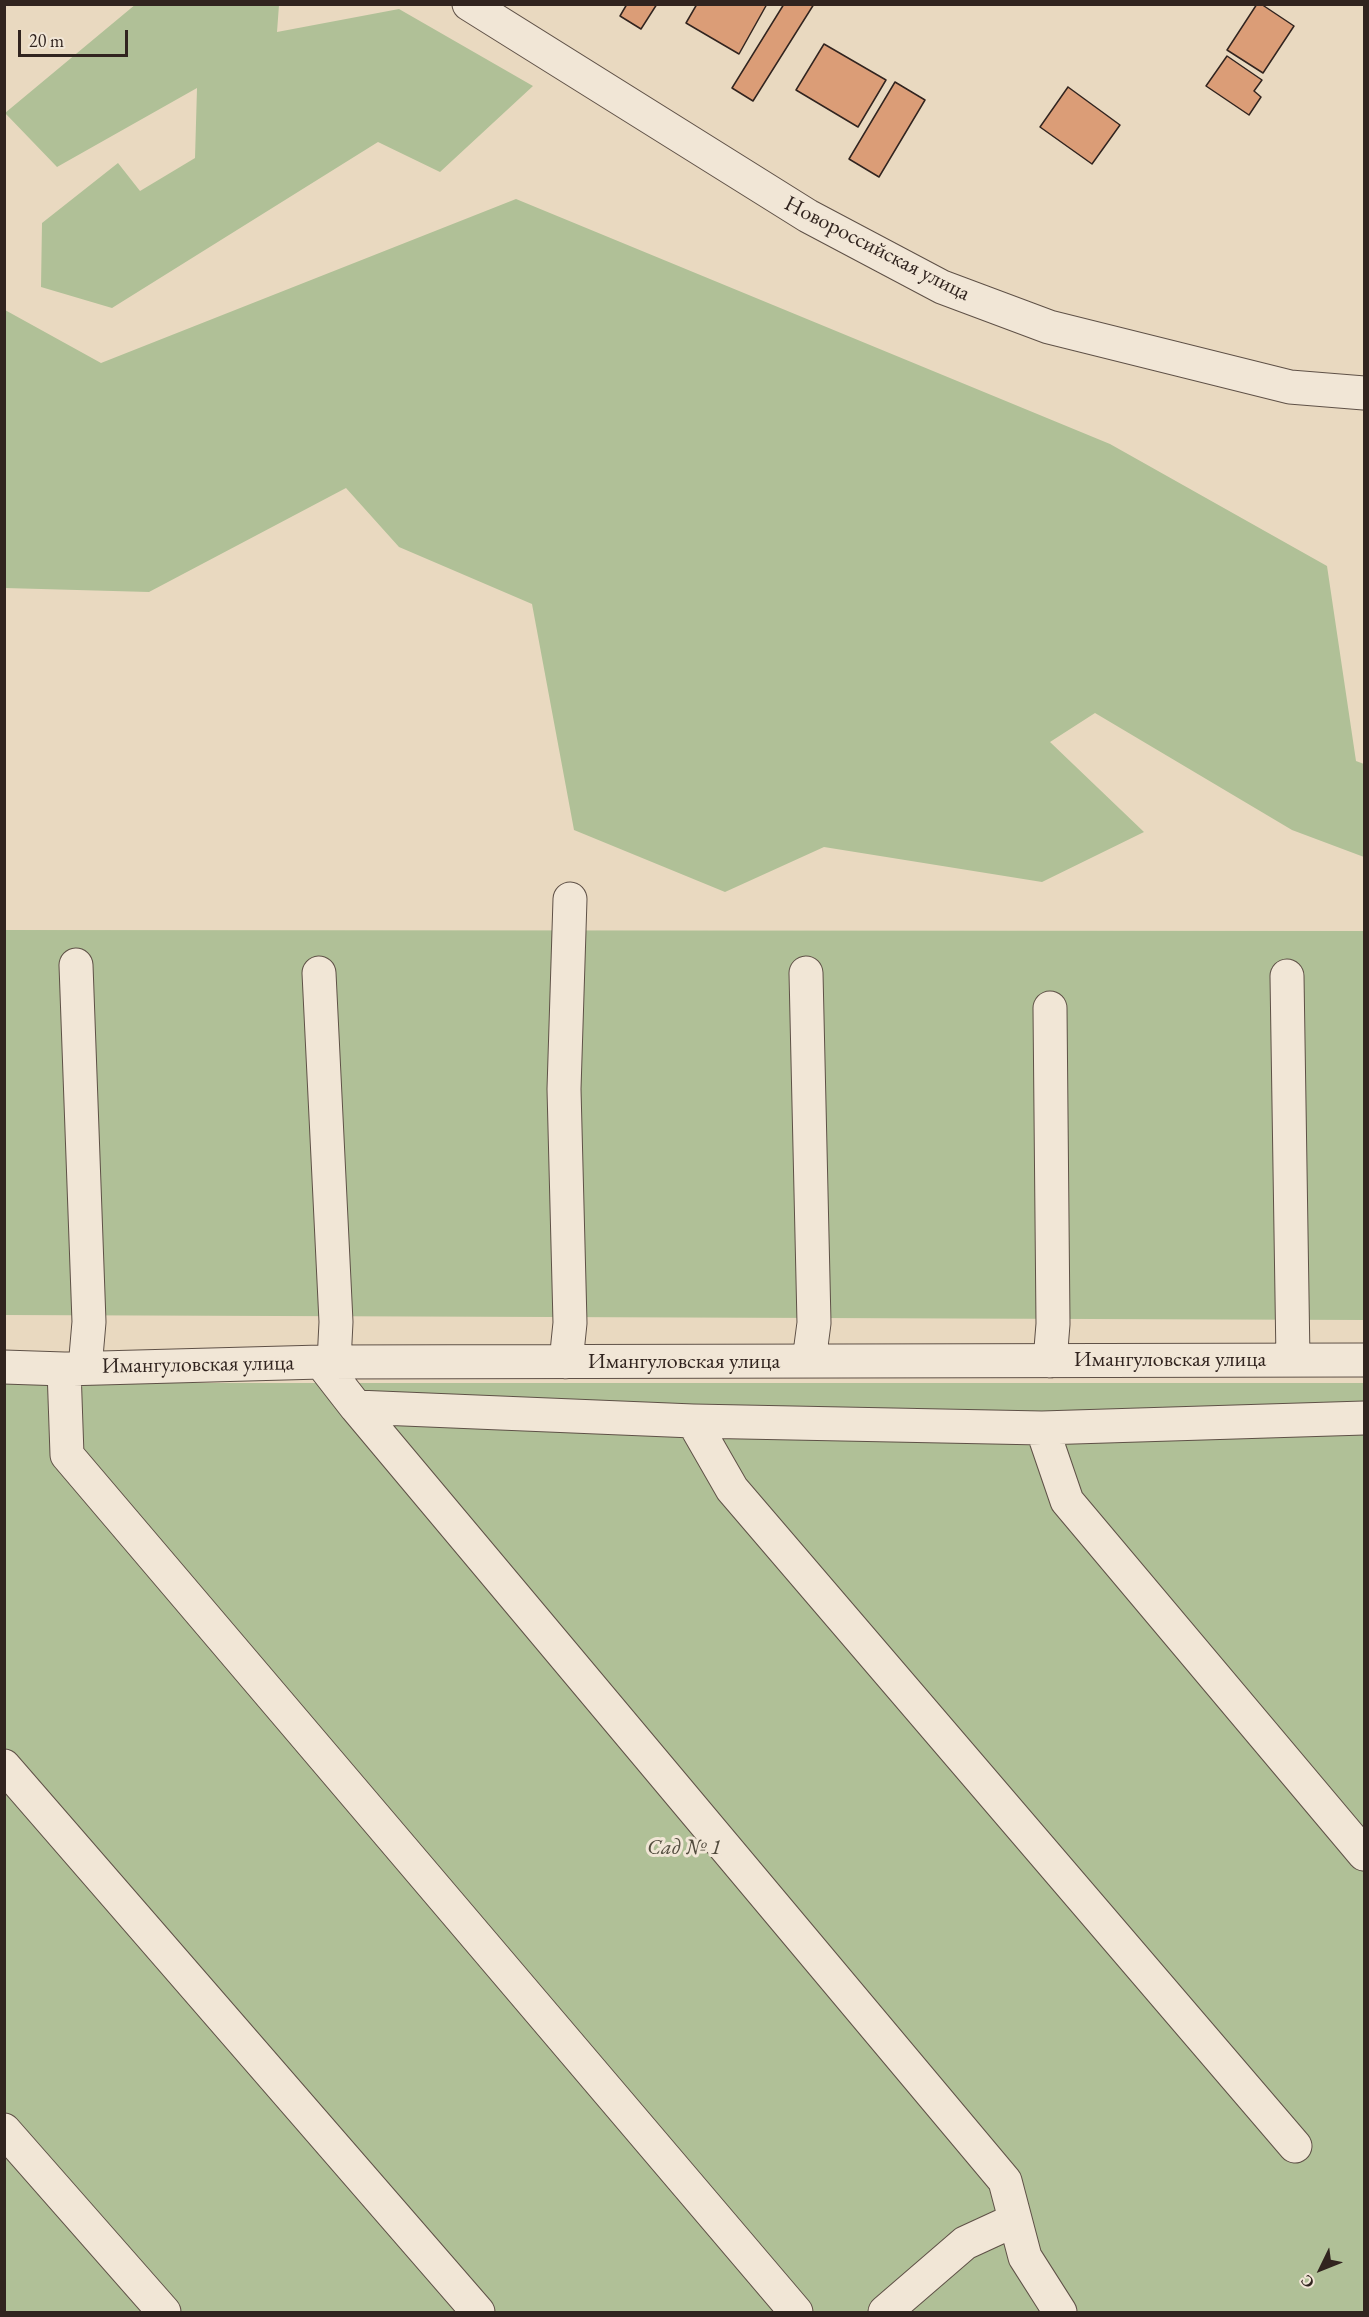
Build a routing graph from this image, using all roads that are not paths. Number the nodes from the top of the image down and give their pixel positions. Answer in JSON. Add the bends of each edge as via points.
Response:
{"nodes":[{"id":1,"x":468,"y":4,"type":"edge"},
{"id":2,"x":1365,"y":393,"type":"edge"},
{"id":3,"x":570,"y":899,"type":"dead end"},
{"id":4,"x":76,"y":965,"type":"dead end"},
{"id":5,"x":319,"y":973,"type":"dead end"},
{"id":6,"x":806,"y":973,"type":"dead end"},
{"id":7,"x":1287,"y":976,"type":"dead end"},
{"id":8,"x":1050,"y":1008,"type":"dead end"},
{"id":9,"x":1050,"y":1360,"type":"junction"},
{"id":10,"x":1293,"y":1360,"type":"junction"},
{"id":11,"x":1365,"y":1360,"type":"edge"},
{"id":12,"x":809,"y":1361,"type":"junction"},
{"id":13,"x":327,"y":1362,"type":"junction"},
{"id":14,"x":566,"y":1362,"type":"junction"},
{"id":15,"x":4,"y":1367,"type":"edge"},
{"id":16,"x":75,"y":1368,"type":"junction"},
{"id":17,"x":356,"y":1407,"type":"junction"},
{"id":18,"x":1365,"y":1418,"type":"edge"},
{"id":19,"x":693,"y":1421,"type":"junction"},
{"id":20,"x":1042,"y":1428,"type":"junction"},
{"id":21,"x":4,"y":1766,"type":"edge"},
{"id":22,"x":1365,"y":1854,"type":"edge"},
{"id":23,"x":4,"y":2130,"type":"edge"},
{"id":24,"x":1295,"y":2145,"type":"dead end"},
{"id":25,"x":1016,"y":2220,"type":"junction"},
{"id":26,"x":164,"y":2313,"type":"edge"},
{"id":27,"x":478,"y":2313,"type":"edge"},
{"id":28,"x":796,"y":2313,"type":"edge"},
{"id":29,"x":885,"y":2313,"type":"edge"},
{"id":30,"x":1060,"y":2313,"type":"edge"}],
"edges":[{"from":1,"to":2,"type":"street","name":"Новороссийская улица","via":[[808,216],[942,287],[1049,327],[1290,387]]},
{"from":3,"to":14,"type":"street","via":[[564,1089],[570,1323]]},
{"from":4,"to":16,"type":"street","via":[[89,1322]]},
{"from":5,"to":13,"type":"street","via":[[336,1322]]},
{"from":6,"to":12,"type":"street","via":[[813,1323]]},
{"from":7,"to":10,"type":"street"},
{"from":8,"to":9,"type":"street"},
{"from":9,"to":10,"type":"street","name":"Имангуловская улица"},
{"from":9,"to":12,"type":"street","name":"Имангуловская улица"},
{"from":10,"to":11,"type":"street","name":"Имангуловская улица"},
{"from":12,"to":14,"type":"street","name":"Имангуловская улица"},
{"from":13,"to":14,"type":"street","name":"Имангуловская улица"},
{"from":13,"to":16,"type":"street","name":"Имангуловская улица"},
{"from":13,"to":17,"type":"street"},
{"from":15,"to":16,"type":"street","name":"Имангуловская улица"},
{"from":16,"to":28,"type":"street","via":[[67,1455]]},
{"from":17,"to":19,"type":"street"},
{"from":17,"to":25,"type":"street","via":[[1005,2181]]},
{"from":18,"to":20,"type":"street"},
{"from":19,"to":20,"type":"street"},
{"from":19,"to":24,"type":"street","via":[[732,1489]]},
{"from":20,"to":22,"type":"street","via":[[1067,1501]]},
{"from":21,"to":27,"type":"street"},
{"from":23,"to":26,"type":"street"},
{"from":25,"to":29,"type":"street","via":[[965,2242]]},
{"from":25,"to":30,"type":"street","via":[[1025,2257]]}]}
